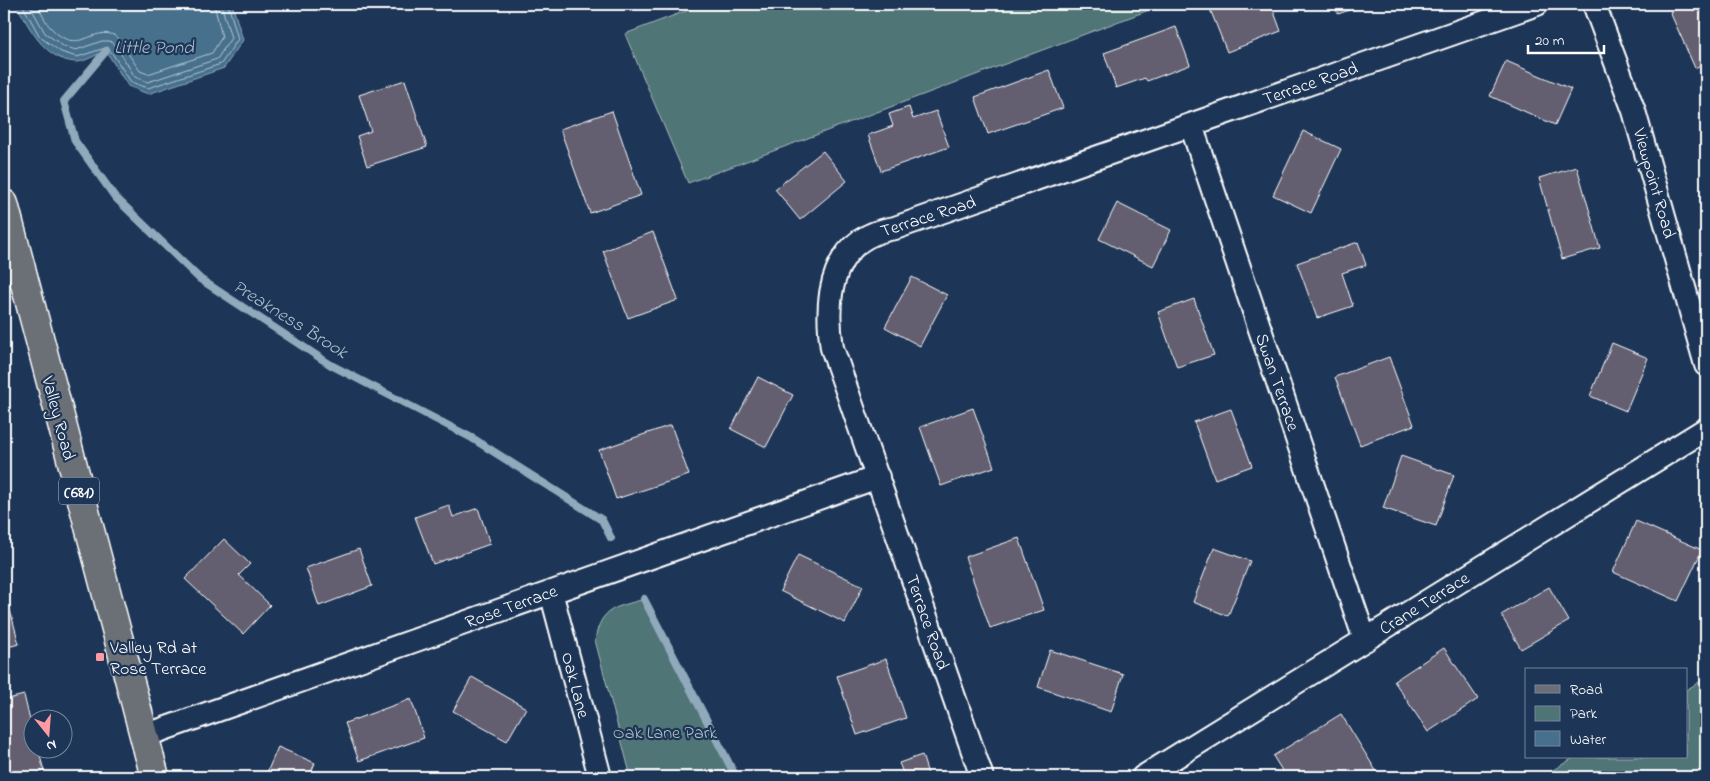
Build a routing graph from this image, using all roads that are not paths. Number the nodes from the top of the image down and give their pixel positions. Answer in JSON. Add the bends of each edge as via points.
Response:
{"nodes":[{"id":1,"x":1537,"y":4,"type":"edge"},
{"id":2,"x":1594,"y":4,"type":"edge"},
{"id":3,"x":1190,"y":125,"type":"junction"},
{"id":4,"x":4,"y":204,"type":"edge"},
{"id":5,"x":1706,"y":366,"type":"edge"},
{"id":6,"x":1706,"y":429,"type":"edge"},
{"id":7,"x":878,"y":477,"type":"junction"},
{"id":8,"x":551,"y":592,"type":"junction"},
{"id":9,"x":1365,"y":640,"type":"junction"},
{"id":10,"x":144,"y":736,"type":"junction"},
{"id":11,"x":156,"y":777,"type":"edge"},
{"id":12,"x":600,"y":777,"type":"edge"},
{"id":13,"x":982,"y":777,"type":"edge"},
{"id":14,"x":1142,"y":777,"type":"edge"}],
"edges":[{"from":1,"to":3,"type":"street","name":"Terrace Road"},
{"from":2,"to":5,"type":"street","name":"Viewpoint Road","via":[[1634,110]]},
{"from":3,"to":7,"type":"street","name":"Terrace Road","via":[[882,230],[863,238],[847,253],[836,272],[829,296],[828,322],[832,348]]},
{"from":3,"to":9,"type":"street","name":"Swan Terrace"},
{"from":4,"to":10,"type":"main road","name":"Valley Road","number":"(681)"},
{"from":6,"to":9,"type":"street","name":"Crane Terrace"},
{"from":7,"to":8,"type":"street","name":"Rose Terrace"},
{"from":7,"to":13,"type":"street","name":"Terrace Road"},
{"from":8,"to":10,"type":"street","name":"Rose Terrace"},
{"from":8,"to":12,"type":"street","name":"Oak Lane"},
{"from":9,"to":14,"type":"street","name":"Crane Terrace"},
{"from":10,"to":11,"type":"main road","name":"Valley Road","number":"(681)"}]}
